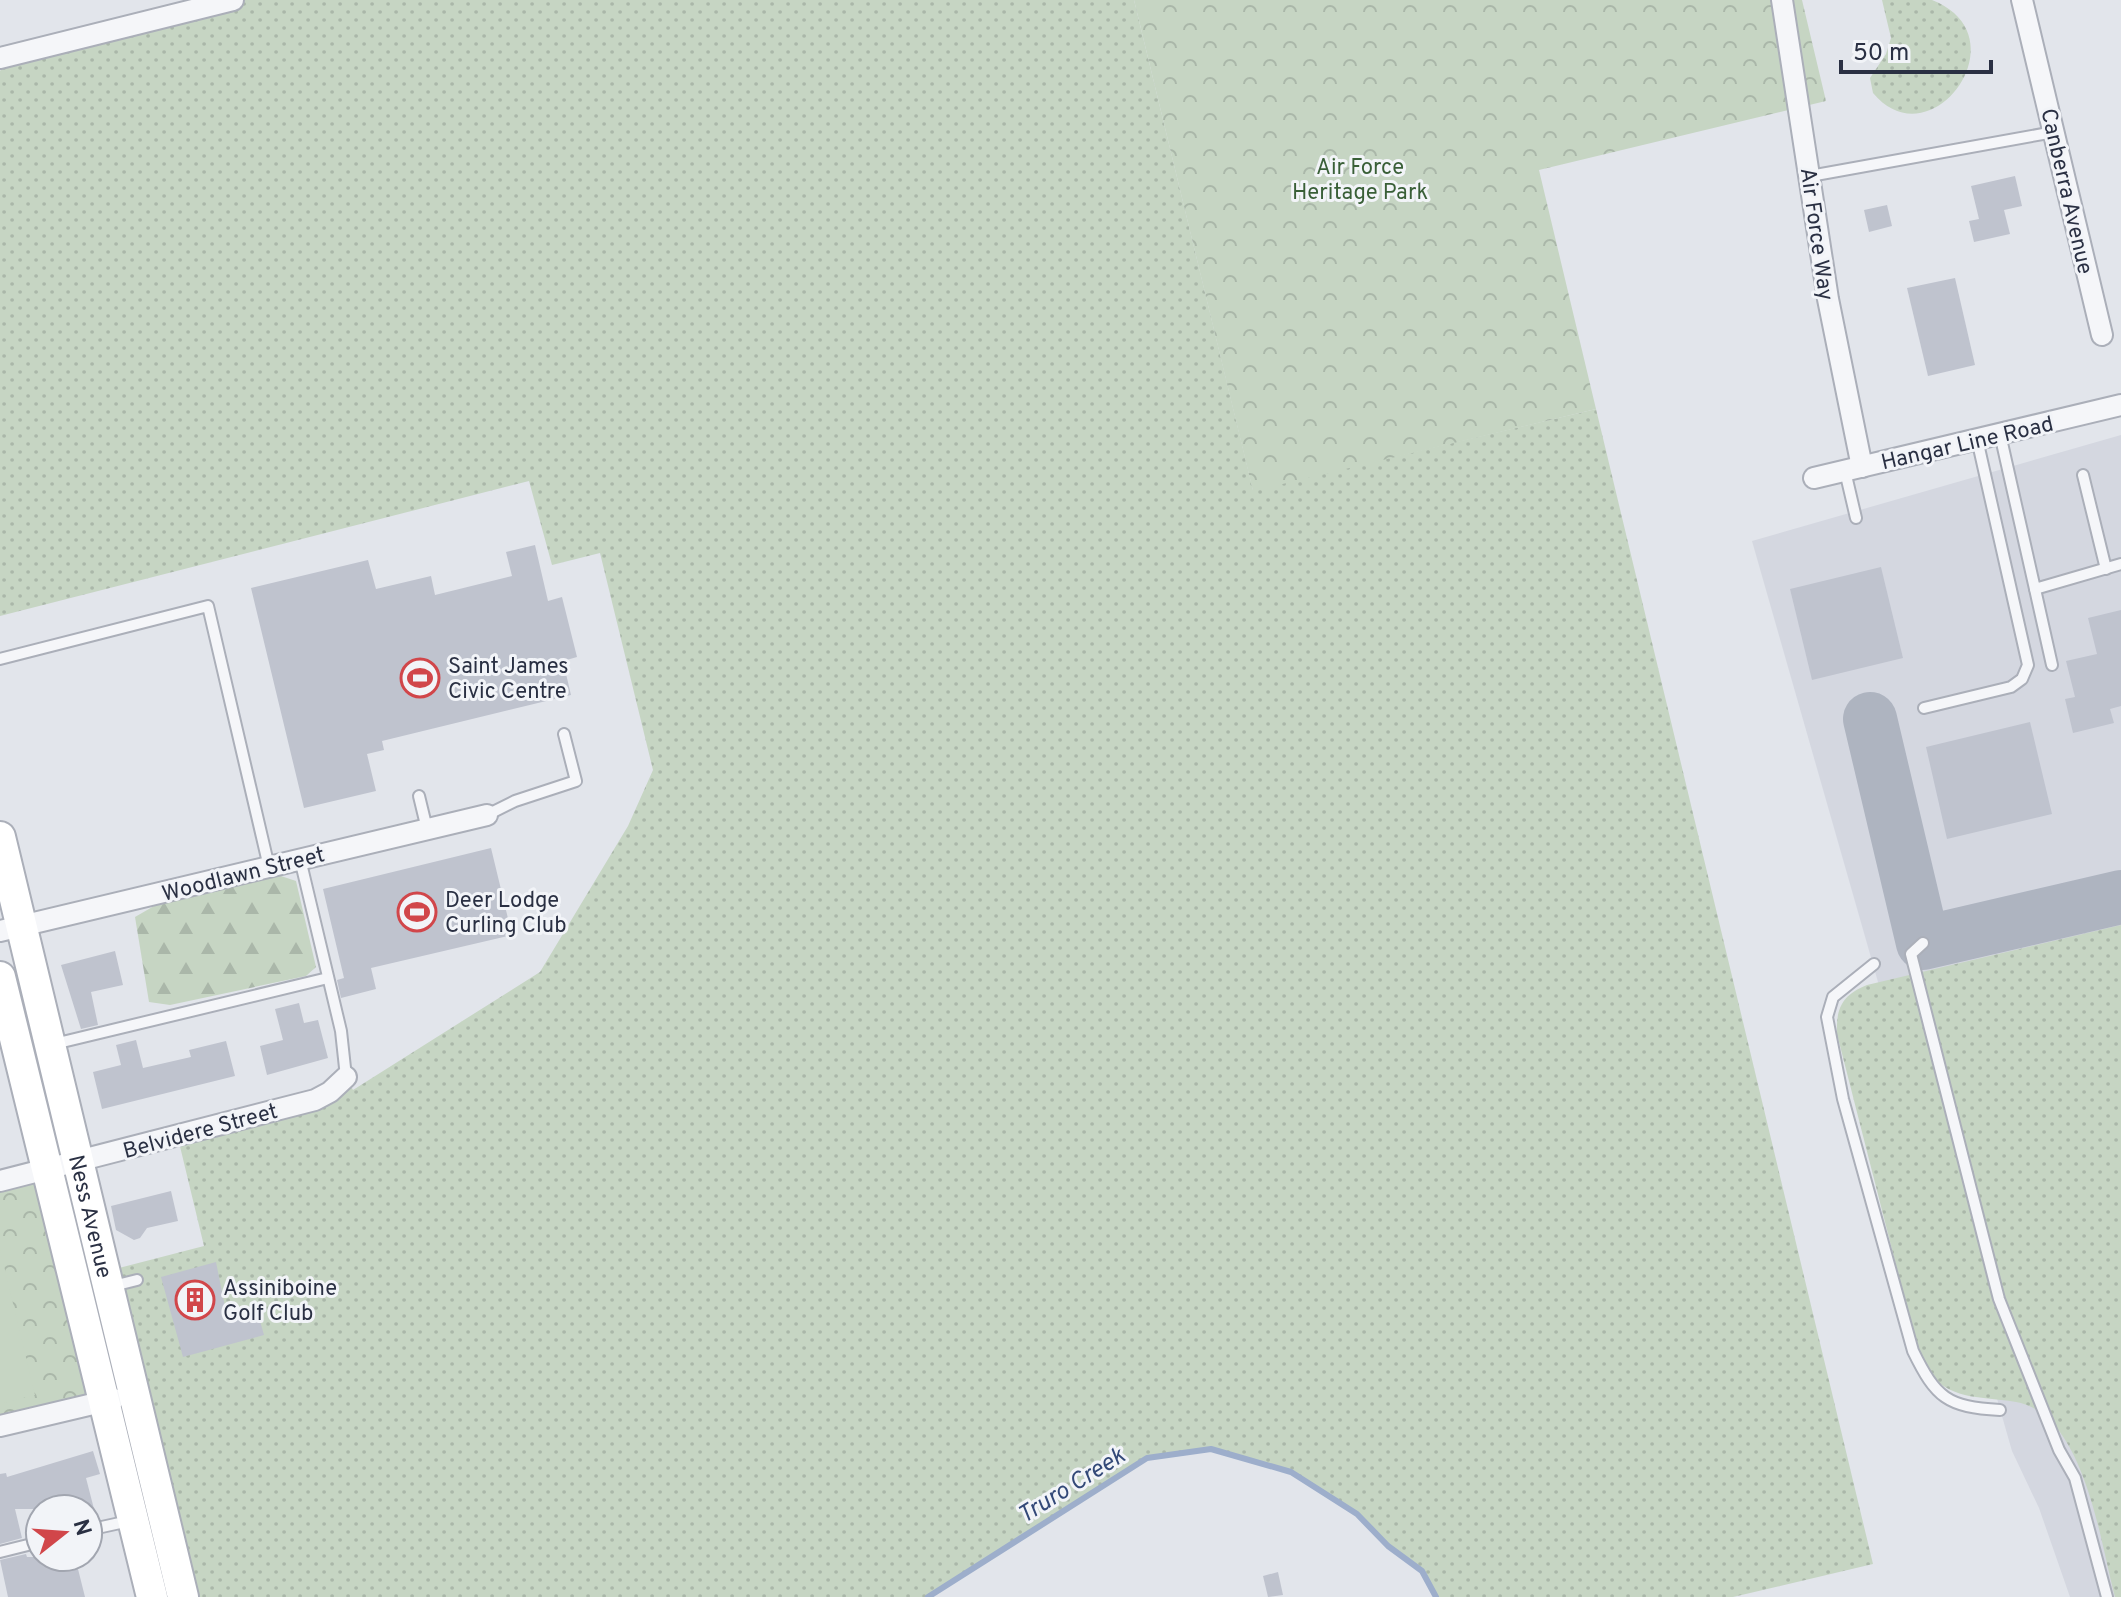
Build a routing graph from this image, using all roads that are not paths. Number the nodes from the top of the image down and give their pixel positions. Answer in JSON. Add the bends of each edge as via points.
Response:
{"nodes":[{"id":1,"x":233,"y":0,"type":"edge"},
{"id":2,"x":1782,"y":0,"type":"edge"},
{"id":3,"x":2022,"y":0,"type":"edge"},
{"id":4,"x":0,"y":56,"type":"edge"},
{"id":5,"x":2054,"y":132,"type":"junction"},
{"id":6,"x":1810,"y":176,"type":"junction"},
{"id":7,"x":2102,"y":335,"type":"dead end"},
{"id":8,"x":2121,"y":405,"type":"edge"},
{"id":9,"x":2000,"y":434,"type":"junction"},
{"id":10,"x":1977,"y":439,"type":"junction"},
{"id":11,"x":1854,"y":469,"type":"junction"},
{"id":12,"x":2083,"y":475,"type":"dead end"},
{"id":13,"x":1814,"y":478,"type":"dead end"},
{"id":14,"x":1856,"y":518,"type":"dead end"},
{"id":15,"x":2121,"y":564,"type":"edge"},
{"id":16,"x":2106,"y":569,"type":"junction"},
{"id":17,"x":2035,"y":589,"type":"junction"},
{"id":18,"x":0,"y":659,"type":"edge"},
{"id":19,"x":2052,"y":665,"type":"dead end"},
{"id":20,"x":1924,"y":708,"type":"dead end"},
{"id":21,"x":564,"y":734,"type":"dead end"},
{"id":22,"x":419,"y":796,"type":"dead end"},
{"id":23,"x":487,"y":815,"type":"joint"},
{"id":24,"x":427,"y":829,"type":"junction"},
{"id":25,"x":0,"y":837,"type":"edge"},
{"id":26,"x":300,"y":859,"type":"junction"},
{"id":27,"x":269,"y":867,"type":"junction"},
{"id":28,"x":11,"y":929,"type":"edge"},
{"id":29,"x":1923,"y":943,"type":"dead end"},
{"id":30,"x":1874,"y":964,"type":"dead end"},
{"id":31,"x":0,"y":977,"type":"edge"},
{"id":32,"x":328,"y":978,"type":"junction"},
{"id":33,"x":50,"y":1045,"type":"junction"},
{"id":34,"x":346,"y":1077,"type":"joint"},
{"id":35,"x":78,"y":1162,"type":"junction"},
{"id":36,"x":47,"y":1170,"type":"junction"},
{"id":37,"x":0,"y":1181,"type":"edge"},
{"id":38,"x":137,"y":1280,"type":"dead end"},
{"id":39,"x":107,"y":1287,"type":"junction"},
{"id":40,"x":118,"y":1398,"type":"junction"},
{"id":41,"x":2000,"y":1410,"type":"dead end"},
{"id":42,"x":0,"y":1426,"type":"edge"},
{"id":43,"x":133,"y":1520,"type":"junction"},
{"id":44,"x":104,"y":1526,"type":"edge"},
{"id":45,"x":24,"y":1546,"type":"edge"},
{"id":46,"x":0,"y":1552,"type":"edge"},
{"id":47,"x":152,"y":1597,"type":"edge"},
{"id":48,"x":183,"y":1597,"type":"edge"},
{"id":49,"x":2107,"y":1597,"type":"edge"}],
"edges":[{"from":1,"to":4,"type":"street"},
{"from":2,"to":6,"type":"street","name":"Air Force Way"},
{"from":3,"to":5,"type":"street","name":"Canberra Avenue"},
{"from":5,"to":6,"type":"lane"},
{"from":5,"to":7,"type":"street","name":"Canberra Avenue"},
{"from":6,"to":11,"type":"street","name":"Air Force Way"},
{"from":8,"to":9,"type":"street","name":"Hangar Line Road"},
{"from":9,"to":10,"type":"street","name":"Hangar Line Road"},
{"from":9,"to":17,"type":"lane"},
{"from":10,"to":11,"type":"street","name":"Hangar Line Road"},
{"from":10,"to":20,"type":"lane","via":[[2028,665],[2011,687]]},
{"from":11,"to":13,"type":"street","name":"Hangar Line Road"},
{"from":11,"to":14,"type":"lane"},
{"from":12,"to":16,"type":"lane"},
{"from":15,"to":16,"type":"lane"},
{"from":16,"to":17,"type":"lane"},
{"from":17,"to":19,"type":"lane"},
{"from":18,"to":27,"type":"lane","via":[[208,606]]},
{"from":21,"to":23,"type":"lane","via":[[576,781]]},
{"from":22,"to":24,"type":"lane"},
{"from":23,"to":24,"type":"street","name":"Woodlawn Street"},
{"from":24,"to":26,"type":"street","name":"Woodlawn Street"},
{"from":25,"to":28,"type":"main road","name":"Ness Avenue"},
{"from":26,"to":27,"type":"street","name":"Woodlawn Street"},
{"from":26,"to":32,"type":"lane"},
{"from":27,"to":28,"type":"street","name":"Woodlawn Street"},
{"from":28,"to":33,"type":"main road","name":"Ness Avenue"},
{"from":29,"to":49,"type":"lane","via":[[1911,954],[1999,1299],[2075,1478]]},
{"from":30,"to":41,"type":"lane","via":[[1833,997],[1827,1017],[1843,1099],[1913,1351],[1932,1390],[1968,1408]]},
{"from":31,"to":36,"type":"main road","name":"Ness Avenue","via":[[11,1057]]},
{"from":32,"to":33,"type":"lane"},
{"from":32,"to":34,"type":"lane"},
{"from":33,"to":35,"type":"main road","name":"Ness Avenue"},
{"from":34,"to":35,"type":"street","name":"Belvidere Street","via":[[315,1100]]},
{"from":35,"to":36,"type":"street","name":"Belvidere Street"},
{"from":35,"to":39,"type":"main road","name":"Ness Avenue"},
{"from":36,"to":37,"type":"street","name":"Belvidere Street"},
{"from":36,"to":40,"type":"main road","name":"Ness Avenue"},
{"from":38,"to":39,"type":"lane"},
{"from":39,"to":40,"type":"main road","name":"Ness Avenue"},
{"from":40,"to":42,"type":"street"},
{"from":40,"to":43,"type":"main road","name":"Ness Avenue"},
{"from":40,"to":48,"type":"main road","name":"Ness Avenue"},
{"from":43,"to":44,"type":"lane"},
{"from":43,"to":47,"type":"main road","name":"Ness Avenue"},
{"from":45,"to":46,"type":"lane"}]}
